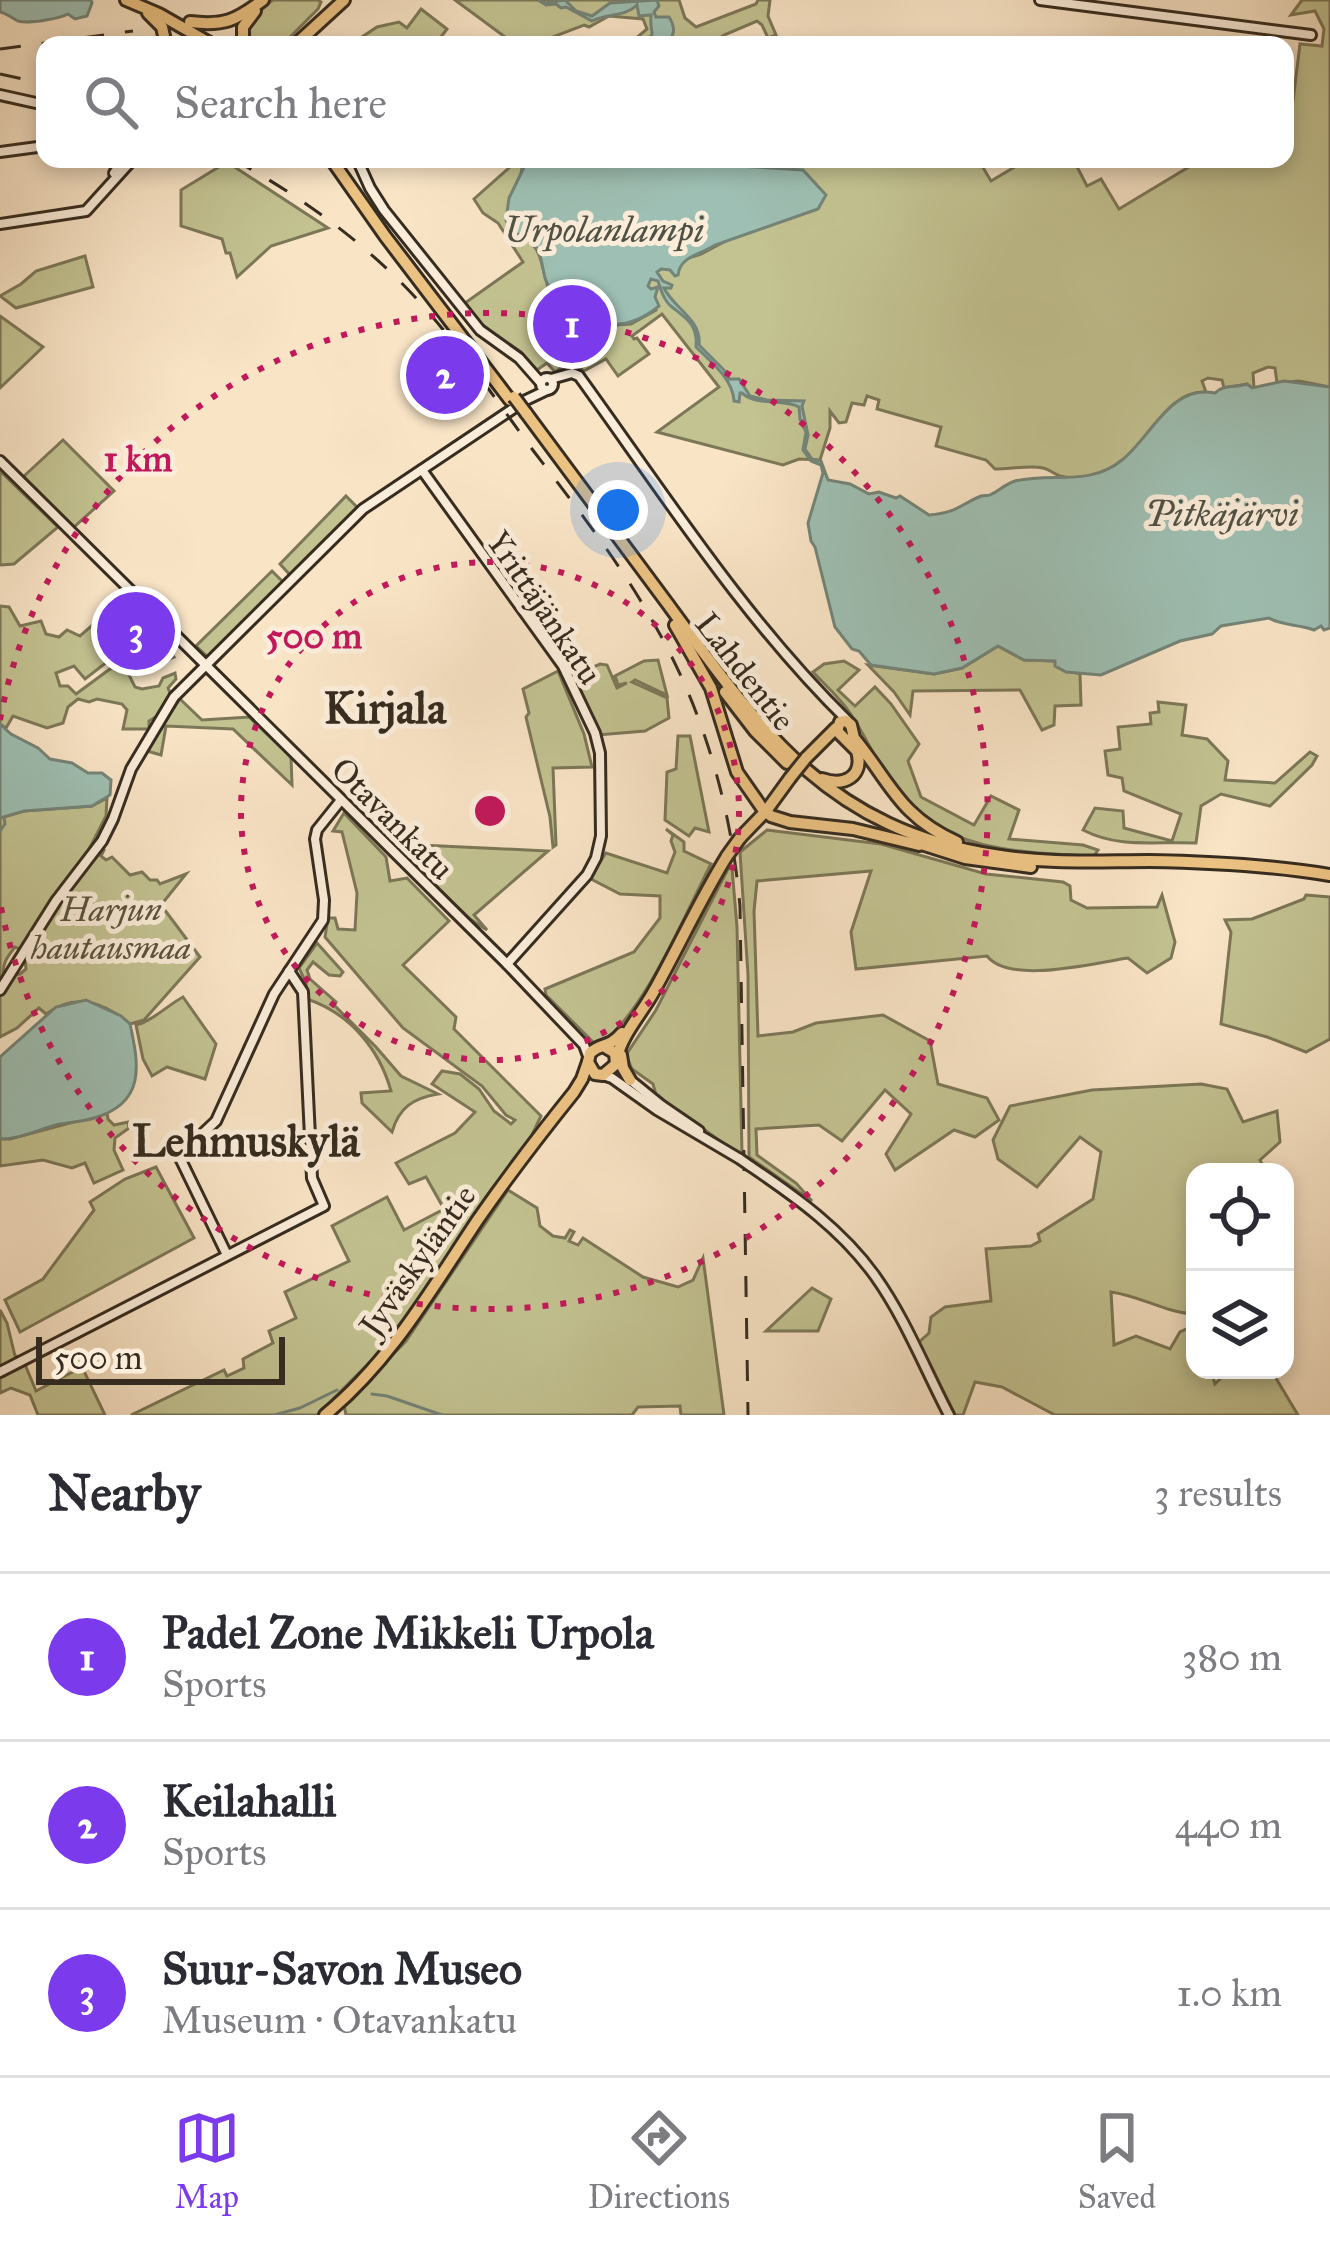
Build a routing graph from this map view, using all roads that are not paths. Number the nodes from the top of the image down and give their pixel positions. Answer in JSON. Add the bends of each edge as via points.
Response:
{"nodes":[{"id":1,"x":125,"y":0,"type":"edge"},
{"id":2,"x":141,"y":0,"type":"edge"},
{"id":3,"x":266,"y":0,"type":"edge"},
{"id":4,"x":1040,"y":0,"type":"edge"},
{"id":5,"x":332,"y":2,"type":"edge"},
{"id":6,"x":190,"y":22,"type":"junction"},
{"id":7,"x":1311,"y":35,"type":"dead end"},
{"id":8,"x":165,"y":36,"type":"edge"},
{"id":9,"x":194,"y":36,"type":"edge"},
{"id":10,"x":211,"y":36,"type":"edge"},
{"id":11,"x":242,"y":36,"type":"edge"},
{"id":12,"x":300,"y":36,"type":"edge"},
{"id":13,"x":0,"y":95,"type":"edge"},
{"id":14,"x":36,"y":103,"type":"edge"},
{"id":15,"x":36,"y":147,"type":"edge"},
{"id":16,"x":0,"y":152,"type":"edge"},
{"id":17,"x":121,"y":168,"type":"edge"},
{"id":18,"x":340,"y":168,"type":"edge"},
{"id":19,"x":361,"y":168,"type":"edge"},
{"id":20,"x":0,"y":224,"type":"edge"},
{"id":21,"x":546,"y":383,"type":"junction"},
{"id":22,"x":520,"y":405,"type":"junction"},
{"id":23,"x":0,"y":461,"type":"edge"},
{"id":24,"x":422,"y":470,"type":"junction"},
{"id":25,"x":675,"y":625,"type":"junction"},
{"id":26,"x":206,"y":666,"type":"junction"},
{"id":27,"x":843,"y":729,"type":"junction"},
{"id":28,"x":814,"y":777,"type":"junction"},
{"id":29,"x":340,"y":800,"type":"junction"},
{"id":30,"x":764,"y":810,"type":"junction"},
{"id":31,"x":929,"y":848,"type":"junction"},
{"id":32,"x":1000,"y":856,"type":"junction"},
{"id":33,"x":1326,"y":874,"type":"edge"},
{"id":34,"x":507,"y":964,"type":"junction"},
{"id":35,"x":289,"y":970,"type":"junction"},
{"id":36,"x":0,"y":990,"type":"edge"},
{"id":37,"x":654,"y":992,"type":"junction"},
{"id":38,"x":549,"y":1007,"type":"junction"},
{"id":39,"x":626,"y":1035,"type":"junction"},
{"id":40,"x":603,"y":1047,"type":"junction"},
{"id":41,"x":588,"y":1059,"type":"junction"},
{"id":42,"x":617,"y":1060,"type":"junction"},
{"id":43,"x":602,"y":1075,"type":"junction"},
{"id":44,"x":630,"y":1080,"type":"junction"},
{"id":45,"x":545,"y":1129,"type":"junction"},
{"id":46,"x":719,"y":1147,"type":"junction"},
{"id":47,"x":227,"y":1255,"type":"junction"},
{"id":48,"x":0,"y":1372,"type":"edge"},
{"id":49,"x":325,"y":1415,"type":"edge"},
{"id":50,"x":949,"y":1415,"type":"edge"}],
"edges":[{"from":1,"to":8,"type":"highway","via":[[158,21]]},
{"from":1,"to":9,"type":"highway"},
{"from":2,"to":6,"type":"highway"},
{"from":3,"to":6,"type":"highway","via":[[228,22]]},
{"from":3,"to":11,"type":"highway"},
{"from":4,"to":7,"type":"street"},
{"from":5,"to":12,"type":"highway"},
{"from":6,"to":10,"type":"highway"},
{"from":13,"to":14,"type":"street"},
{"from":15,"to":16,"type":"street"},
{"from":17,"to":20,"type":"street","via":[[86,211]]},
{"from":18,"to":22,"type":"highway","name":"Lahdentie"},
{"from":19,"to":21,"type":"street","via":[[384,210],[480,329]]},
{"from":21,"to":22,"type":"street"},
{"from":21,"to":27,"type":"street","via":[[580,376]]},
{"from":22,"to":24,"type":"street"},
{"from":22,"to":25,"type":"highway","name":"Lahdentie"},
{"from":22,"to":28,"type":"highway","name":"Lahdentie","via":[[729,686]]},
{"from":23,"to":26,"type":"street","name":"Otavankatu"},
{"from":24,"to":26,"type":"street","via":[[349,520]]},
{"from":24,"to":34,"type":"street","name":"Yrittäjänkatu","via":[[563,666],[600,753],[596,858]]},
{"from":25,"to":30,"type":"highway","via":[[711,688],[737,772]]},
{"from":25,"to":31,"type":"highway","name":"Lahdentie","via":[[783,760],[850,811]]},
{"from":26,"to":29,"type":"street","name":"Otavankatu"},
{"from":26,"to":36,"type":"street","via":[[145,742],[102,841]]},
{"from":27,"to":28,"type":"highway","via":[[859,756],[854,776],[839,783]]},
{"from":27,"to":30,"type":"highway","bridge":true,"via":[[806,758]]},
{"from":27,"to":32,"type":"highway","via":[[913,815]]},
{"from":28,"to":32,"type":"highway","name":"Lahdentie","via":[[907,832]]},
{"from":29,"to":34,"type":"street","name":"Otavankatu"},
{"from":29,"to":35,"type":"street","via":[[315,839],[322,920]]},
{"from":30,"to":31,"type":"highway","via":[[790,823]]},
{"from":30,"to":37,"type":"highway","bridge":true,"via":[[705,892]]},
{"from":31,"to":33,"type":"highway","name":"Lahdentie","via":[[1029,867]]},
{"from":32,"to":33,"type":"highway","name":"Lahdentie"},
{"from":34,"to":38,"type":"street","name":"Otavankatu"},
{"from":35,"to":47,"type":"street","via":[[216,1120],[179,1156]]},
{"from":35,"to":47,"type":"street","via":[[303,992],[312,1178],[324,1206]]},
{"from":37,"to":39,"type":"highway"},
{"from":37,"to":40,"type":"highway"},
{"from":38,"to":40,"type":"street","name":"Otavankatu"},
{"from":38,"to":41,"type":"street","name":"Otavankatu"},
{"from":39,"to":42,"type":"highway"},
{"from":39,"to":44,"type":"highway","via":[[621,1057]]},
{"from":40,"to":41,"type":"highway"},
{"from":40,"to":42,"type":"highway"},
{"from":41,"to":43,"type":"highway"},
{"from":41,"to":45,"type":"highway","name":"Jyväskyläntie"},
{"from":42,"to":43,"type":"highway"},
{"from":42,"to":44,"type":"street"},
{"from":43,"to":45,"type":"highway","name":"Jyväskyläntie"},
{"from":43,"to":46,"type":"street"},
{"from":44,"to":46,"type":"street"},
{"from":45,"to":49,"type":"highway","name":"Jyväskyläntie","via":[[394,1345]]},
{"from":46,"to":50,"type":"street","bridge":true,"via":[[794,1196],[867,1266]]},
{"from":47,"to":48,"type":"street"}]}
